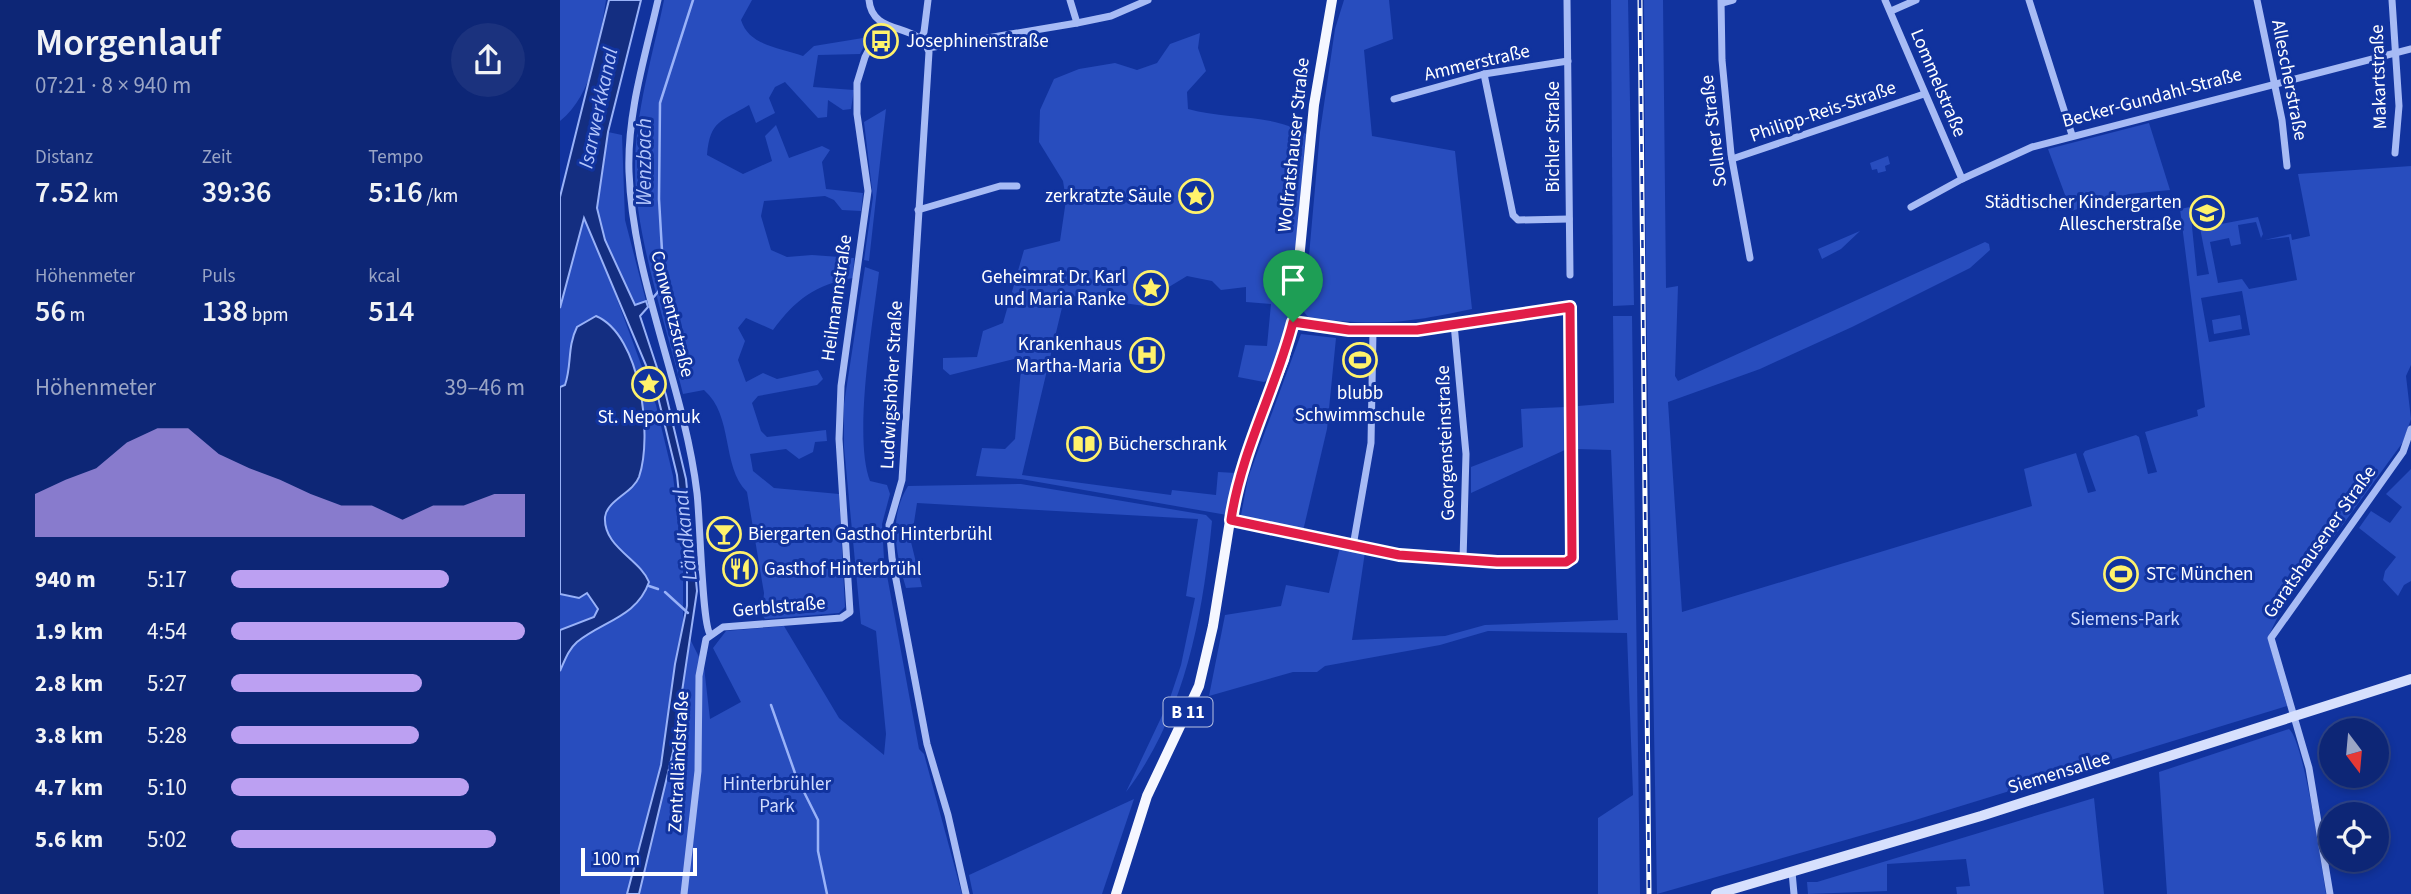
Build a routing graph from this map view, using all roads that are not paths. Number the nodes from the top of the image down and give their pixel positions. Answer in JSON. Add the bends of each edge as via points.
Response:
{"nodes":[{"id":1,"x":658,"y":0,"type":"edge"},
{"id":2,"x":869,"y":0,"type":"edge"},
{"id":3,"x":928,"y":0,"type":"edge"},
{"id":4,"x":1070,"y":0,"type":"edge"},
{"id":5,"x":1147,"y":0,"type":"edge"},
{"id":6,"x":1332,"y":0,"type":"edge"},
{"id":7,"x":1567,"y":0,"type":"edge"},
{"id":8,"x":1733,"y":0,"type":"edge"},
{"id":9,"x":1885,"y":0,"type":"edge"},
{"id":10,"x":1916,"y":0,"type":"edge"},
{"id":11,"x":2029,"y":0,"type":"edge"},
{"id":12,"x":2257,"y":0,"type":"edge"},
{"id":13,"x":2392,"y":0,"type":"edge"},
{"id":14,"x":1722,"y":1,"type":"edge"},
{"id":15,"x":1891,"y":12,"type":"junction"},
{"id":16,"x":1077,"y":23,"type":"junction"},
{"id":17,"x":882,"y":24,"type":"junction"},
{"id":18,"x":920,"y":38,"type":"junction"},
{"id":19,"x":928,"y":48,"type":"junction"},
{"id":20,"x":2411,"y":49,"type":"edge"},
{"id":21,"x":2397,"y":51,"type":"junction"},
{"id":22,"x":1568,"y":61,"type":"junction"},
{"id":23,"x":1484,"y":74,"type":"junction"},
{"id":24,"x":2273,"y":83,"type":"junction"},
{"id":25,"x":1924,"y":94,"type":"junction"},
{"id":26,"x":1394,"y":99,"type":"dead end"},
{"id":27,"x":2072,"y":135,"type":"junction"},
{"id":28,"x":2395,"y":153,"type":"dead end"},
{"id":29,"x":1732,"y":159,"type":"junction"},
{"id":30,"x":2287,"y":166,"type":"dead end"},
{"id":31,"x":1962,"y":179,"type":"junction"},
{"id":32,"x":1017,"y":186,"type":"dead end"},
{"id":33,"x":1911,"y":207,"type":"dead end"},
{"id":34,"x":918,"y":210,"type":"junction"},
{"id":35,"x":1569,"y":219,"type":"junction"},
{"id":36,"x":1749,"y":258,"type":"dead end"},
{"id":37,"x":1570,"y":275,"type":"dead end"},
{"id":38,"x":1293,"y":322,"type":"junction"},
{"id":39,"x":1454,"y":324,"type":"junction"},
{"id":40,"x":1373,"y":331,"type":"junction"},
{"id":41,"x":2411,"y":429,"type":"edge"},
{"id":42,"x":1231,"y":520,"type":"junction"},
{"id":43,"x":1353,"y":546,"type":"junction"},
{"id":44,"x":1464,"y":560,"type":"junction"},
{"id":45,"x":850,"y":612,"type":"joint"},
{"id":46,"x":710,"y":634,"type":"junction"},
{"id":47,"x":2411,"y":679,"type":"edge"},
{"id":48,"x":2295,"y":715,"type":"junction"},
{"id":49,"x":1792,"y":872,"type":"junction"},
{"id":50,"x":684,"y":894,"type":"edge"},
{"id":51,"x":966,"y":894,"type":"edge"},
{"id":52,"x":1116,"y":894,"type":"edge"},
{"id":53,"x":1716,"y":894,"type":"edge"},
{"id":54,"x":1794,"y":894,"type":"edge"},
{"id":55,"x":2330,"y":894,"type":"edge"}],
"edges":[{"from":1,"to":46,"type":"street","name":"Conwentzstraße","via":[[629,131],[629,174],[637,233],[697,491],[704,621]]},
{"from":2,"to":17,"type":"street","via":[[874,17]]},
{"from":3,"to":18,"type":"street","via":[[925,32]]},
{"from":4,"to":16,"type":"street"},
{"from":5,"to":16,"type":"street","via":[[1110,16]]},
{"from":6,"to":38,"type":"main road","name":"Wolfratshauser Straße","number":"B 11","via":[[1314,105]]},
{"from":7,"to":22,"type":"street","name":"Bichler Straße"},
{"from":8,"to":14,"type":"street"},
{"from":9,"to":15,"type":"street","name":"Lommelstraße"},
{"from":10,"to":15,"type":"street"},
{"from":11,"to":27,"type":"street"},
{"from":12,"to":24,"type":"street","name":"Allescherstraße"},
{"from":13,"to":21,"type":"street","name":"Makartstraße"},
{"from":14,"to":29,"type":"street","name":"Sollner Straße","via":[[1722,60]]},
{"from":15,"to":25,"type":"street","name":"Lommelstraße"},
{"from":16,"to":19,"type":"street"},
{"from":17,"to":18,"type":"street"},
{"from":17,"to":45,"type":"street","name":"Heilmannstraße","via":[[857,83],[868,191],[841,386],[839,439]]},
{"from":18,"to":19,"type":"street"},
{"from":19,"to":34,"type":"street","name":"Ludwigshöher Straße"},
{"from":20,"to":21,"type":"street","name":"Becker-Gundahl-Straße"},
{"from":21,"to":24,"type":"street","name":"Becker-Gundahl-Straße"},
{"from":21,"to":28,"type":"street","name":"Makartstraße"},
{"from":22,"to":23,"type":"street","name":"Ammerstraße"},
{"from":22,"to":35,"type":"street","name":"Bichler Straße"},
{"from":23,"to":26,"type":"street","name":"Ammerstraße"},
{"from":23,"to":35,"type":"street","via":[[1513,215],[1518,219]]},
{"from":24,"to":27,"type":"street","name":"Becker-Gundahl-Straße"},
{"from":24,"to":30,"type":"street","name":"Allescherstraße"},
{"from":25,"to":29,"type":"street","name":"Philipp-Reis-Straße"},
{"from":25,"to":31,"type":"street","name":"Lommelstraße"},
{"from":27,"to":31,"type":"street","name":"Becker-Gundahl-Straße","via":[[2025,150]]},
{"from":29,"to":36,"type":"street","name":"Sollner Straße"},
{"from":31,"to":33,"type":"street","name":"Becker-Gundahl-Straße"},
{"from":32,"to":34,"type":"street","via":[[1000,186]]},
{"from":34,"to":51,"type":"street","name":"Ludwigshöher Straße","via":[[902,480],[889,525],[890,542],[919,709]]},
{"from":35,"to":37,"type":"street","name":"Bichler Straße"},
{"from":38,"to":40,"type":"street"},
{"from":38,"to":42,"type":"main road","name":"Wolfratshauser Straße","number":"B 11","via":[[1248,450]]},
{"from":39,"to":40,"type":"street"},
{"from":39,"to":44,"type":"street","name":"Georgensteinstraße","via":[[1466,454]]},
{"from":39,"to":44,"type":"street","via":[[1570,307],[1572,558],[1566,562]]},
{"from":40,"to":43,"type":"street","via":[[1371,443]]},
{"from":41,"to":48,"type":"street","name":"Garatshausener Straße","via":[[2403,452],[2271,638]]},
{"from":42,"to":43,"type":"street"},
{"from":42,"to":52,"type":"main road","name":"Wolfratshauser Straße","number":"B 11","via":[[1199,686],[1147,796]]},
{"from":43,"to":44,"type":"street"},
{"from":45,"to":46,"type":"street","name":"Gerblstraße","via":[[841,618],[723,627]]},
{"from":46,"to":50,"type":"street","name":"Zentralländstraße","via":[[700,667],[698,771]]},
{"from":47,"to":48,"type":"main road","name":"Siemensallee"},
{"from":48,"to":49,"type":"main road","name":"Siemensallee"},
{"from":48,"to":55,"type":"street","via":[[2309,768]]},
{"from":49,"to":53,"type":"main road","name":"Siemensallee"},
{"from":49,"to":54,"type":"street"}]}
